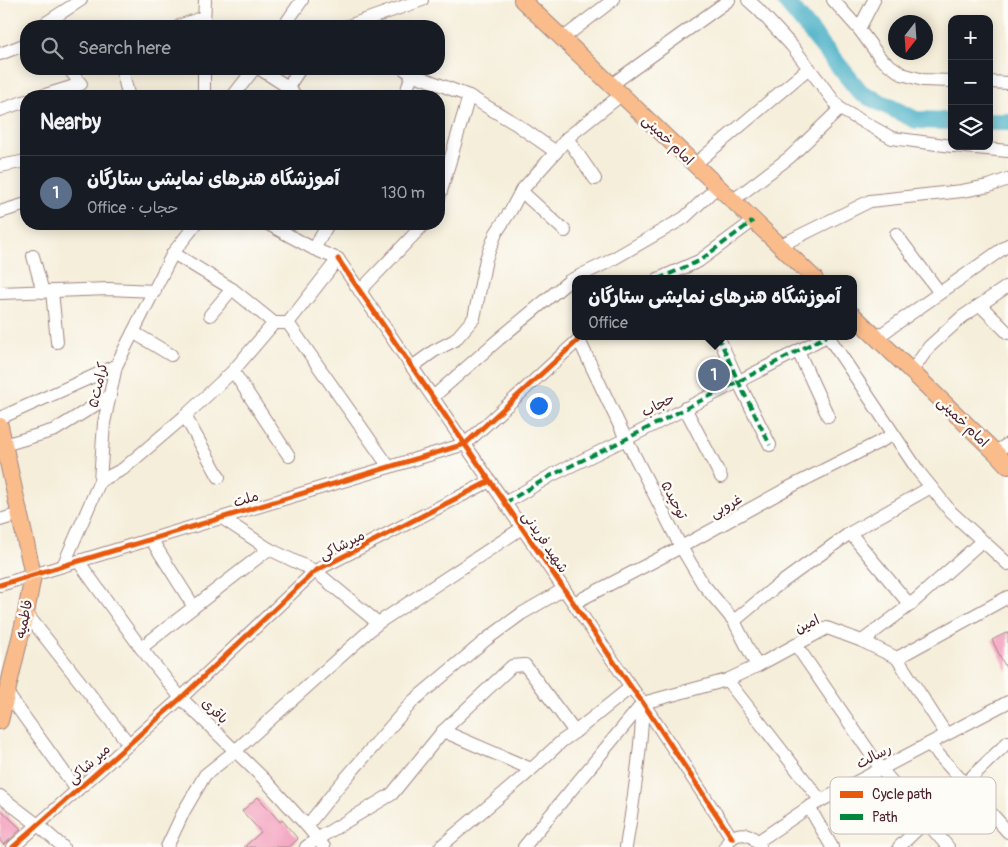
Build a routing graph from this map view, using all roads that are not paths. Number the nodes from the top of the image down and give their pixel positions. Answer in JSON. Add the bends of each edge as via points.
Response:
{"nodes":[{"id":1,"x":81,"y":0,"type":"edge"},
{"id":2,"x":205,"y":0,"type":"edge"},
{"id":3,"x":302,"y":0,"type":"edge"},
{"id":4,"x":422,"y":0,"type":"edge"},
{"id":5,"x":522,"y":0,"type":"edge"},
{"id":6,"x":613,"y":0,"type":"edge"},
{"id":7,"x":729,"y":0,"type":"edge"},
{"id":8,"x":748,"y":0,"type":"edge"},
{"id":9,"x":832,"y":0,"type":"edge"},
{"id":10,"x":874,"y":0,"type":"edge"},
{"id":11,"x":50,"y":20,"type":"edge"},
{"id":12,"x":204,"y":20,"type":"edge"},
{"id":13,"x":288,"y":20,"type":"edge"},
{"id":14,"x":365,"y":20,"type":"edge"},
{"id":15,"x":859,"y":29,"type":"junction"},
{"id":16,"x":562,"y":39,"type":"junction"},
{"id":17,"x":20,"y":46,"type":"edge"},
{"id":18,"x":0,"y":54,"type":"edge"},
{"id":19,"x":809,"y":68,"type":"junction"},
{"id":20,"x":73,"y":75,"type":"edge"},
{"id":21,"x":123,"y":75,"type":"edge"},
{"id":22,"x":204,"y":75,"type":"edge"},
{"id":23,"x":249,"y":75,"type":"edge"},
{"id":24,"x":269,"y":75,"type":"edge"},
{"id":25,"x":298,"y":75,"type":"edge"},
{"id":26,"x":408,"y":75,"type":"edge"},
{"id":27,"x":418,"y":75,"type":"edge"},
{"id":28,"x":948,"y":81,"type":"edge"},
{"id":29,"x":993,"y":82,"type":"edge"},
{"id":30,"x":1008,"y":83,"type":"edge"},
{"id":31,"x":61,"y":90,"type":"edge"},
{"id":32,"x":127,"y":90,"type":"edge"},
{"id":33,"x":204,"y":90,"type":"edge"},
{"id":34,"x":238,"y":90,"type":"edge"},
{"id":35,"x":291,"y":90,"type":"edge"},
{"id":36,"x":292,"y":90,"type":"edge"},
{"id":37,"x":406,"y":90,"type":"edge"},
{"id":38,"x":616,"y":90,"type":"junction"},
{"id":39,"x":469,"y":96,"type":"junction"},
{"id":40,"x":20,"y":103,"type":"edge"},
{"id":41,"x":840,"y":109,"type":"junction"},
{"id":42,"x":0,"y":110,"type":"edge"},
{"id":43,"x":567,"y":138,"type":"junction"},
{"id":44,"x":948,"y":145,"type":"edge"},
{"id":45,"x":993,"y":150,"type":"edge"},
{"id":46,"x":1008,"y":151,"type":"edge"},
{"id":47,"x":556,"y":152,"type":"junction"},
{"id":48,"x":20,"y":162,"type":"edge"},
{"id":49,"x":694,"y":165,"type":"junction"},
{"id":50,"x":0,"y":166,"type":"edge"},
{"id":51,"x":445,"y":178,"type":"edge"},
{"id":52,"x":595,"y":179,"type":"dead end"},
{"id":53,"x":1008,"y":180,"type":"edge"},
{"id":54,"x":717,"y":187,"type":"junction"},
{"id":55,"x":521,"y":191,"type":"junction"},
{"id":56,"x":732,"y":201,"type":"junction"},
{"id":57,"x":20,"y":206,"type":"edge"},
{"id":58,"x":0,"y":212,"type":"edge"},
{"id":59,"x":753,"y":221,"type":"junction"},
{"id":60,"x":191,"y":230,"type":"edge"},
{"id":61,"x":281,"y":230,"type":"edge"},
{"id":62,"x":325,"y":230,"type":"edge"},
{"id":63,"x":418,"y":230,"type":"edge"},
{"id":64,"x":565,"y":231,"type":"dead end"},
{"id":65,"x":896,"y":234,"type":"dead end"},
{"id":66,"x":779,"y":246,"type":"junction"},
{"id":67,"x":314,"y":249,"type":"junction"},
{"id":68,"x":1006,"y":250,"type":"edge"},
{"id":69,"x":173,"y":253,"type":"junction"},
{"id":70,"x":32,"y":256,"type":"dead end"},
{"id":71,"x":338,"y":259,"type":"junction"},
{"id":72,"x":581,"y":275,"type":"edge"},
{"id":73,"x":667,"y":275,"type":"edge"},
{"id":74,"x":811,"y":275,"type":"edge"},
{"id":75,"x":572,"y":280,"type":"edge"},
{"id":76,"x":1008,"y":286,"type":"edge"},
{"id":77,"x":232,"y":290,"type":"junction"},
{"id":78,"x":155,"y":291,"type":"junction"},
{"id":79,"x":360,"y":291,"type":"junction"},
{"id":80,"x":48,"y":292,"type":"junction"},
{"id":81,"x":940,"y":293,"type":"junction"},
{"id":82,"x":0,"y":294,"type":"edge"},
{"id":83,"x":980,"y":304,"type":"junction"},
{"id":84,"x":210,"y":315,"type":"dead end"},
{"id":85,"x":857,"y":322,"type":"edge"},
{"id":86,"x":274,"y":323,"type":"junction"},
{"id":87,"x":288,"y":323,"type":"junction"},
{"id":88,"x":133,"y":332,"type":"junction"},
{"id":89,"x":1008,"y":333,"type":"edge"},
{"id":90,"x":876,"y":338,"type":"junction"},
{"id":91,"x":578,"y":340,"type":"edge"},
{"id":92,"x":581,"y":340,"type":"edge"},
{"id":93,"x":720,"y":340,"type":"edge"},
{"id":94,"x":819,"y":340,"type":"edge"},
{"id":95,"x":830,"y":340,"type":"edge"},
{"id":96,"x":57,"y":342,"type":"dead end"},
{"id":97,"x":798,"y":351,"type":"junction"},
{"id":98,"x":172,"y":355,"type":"dead end"},
{"id":99,"x":116,"y":366,"type":"junction"},
{"id":100,"x":412,"y":366,"type":"junction"},
{"id":101,"x":233,"y":371,"type":"junction"},
{"id":102,"x":911,"y":372,"type":"junction"},
{"id":103,"x":738,"y":381,"type":"junction"},
{"id":104,"x":110,"y":396,"type":"junction"},
{"id":105,"x":433,"y":397,"type":"junction"},
{"id":106,"x":686,"y":408,"type":"junction"},
{"id":107,"x":185,"y":416,"type":"junction"},
{"id":108,"x":828,"y":416,"type":"dead end"},
{"id":109,"x":0,"y":418,"type":"edge"},
{"id":110,"x":0,"y":426,"type":"edge"},
{"id":111,"x":894,"y":436,"type":"junction"},
{"id":112,"x":626,"y":438,"type":"junction"},
{"id":113,"x":464,"y":444,"type":"junction"},
{"id":114,"x":4,"y":445,"type":"junction"},
{"id":115,"x":770,"y":445,"type":"dead end"},
{"id":116,"x":1002,"y":448,"type":"edge"},
{"id":117,"x":289,"y":456,"type":"dead end"},
{"id":118,"x":1008,"y":466,"type":"edge"},
{"id":119,"x":389,"y":467,"type":"junction"},
{"id":120,"x":721,"y":477,"type":"dead end"},
{"id":121,"x":219,"y":478,"type":"dead end"},
{"id":122,"x":100,"y":481,"type":"junction"},
{"id":123,"x":490,"y":481,"type":"junction"},
{"id":124,"x":931,"y":487,"type":"junction"},
{"id":125,"x":505,"y":503,"type":"junction"},
{"id":126,"x":20,"y":514,"type":"junction"},
{"id":127,"x":222,"y":518,"type":"junction"},
{"id":128,"x":0,"y":520,"type":"edge"},
{"id":129,"x":522,"y":528,"type":"junction"},
{"id":130,"x":850,"y":533,"type":"junction"},
{"id":131,"x":150,"y":539,"type":"junction"},
{"id":132,"x":982,"y":541,"type":"junction"},
{"id":133,"x":681,"y":547,"type":"junction"},
{"id":134,"x":270,"y":549,"type":"junction"},
{"id":135,"x":78,"y":561,"type":"junction"},
{"id":136,"x":1008,"y":564,"type":"edge"},
{"id":137,"x":63,"y":566,"type":"junction"},
{"id":138,"x":315,"y":571,"type":"junction"},
{"id":139,"x":33,"y":575,"type":"junction"},
{"id":140,"x":0,"y":585,"type":"edge"},
{"id":141,"x":564,"y":589,"type":"junction"},
{"id":142,"x":1008,"y":597,"type":"edge"},
{"id":143,"x":574,"y":603,"type":"junction"},
{"id":144,"x":910,"y":605,"type":"junction"},
{"id":145,"x":194,"y":607,"type":"junction"},
{"id":146,"x":26,"y":613,"type":"junction"},
{"id":147,"x":734,"y":621,"type":"junction"},
{"id":148,"x":378,"y":623,"type":"junction"},
{"id":149,"x":862,"y":641,"type":"junction"},
{"id":150,"x":796,"y":645,"type":"junction"},
{"id":151,"x":140,"y":648,"type":"junction"},
{"id":152,"x":897,"y":658,"type":"junction"},
{"id":153,"x":757,"y":666,"type":"junction"},
{"id":154,"x":727,"y":680,"type":"junction"},
{"id":155,"x":6,"y":684,"type":"edge"},
{"id":156,"x":631,"y":687,"type":"junction"},
{"id":157,"x":180,"y":698,"type":"junction"},
{"id":158,"x":1008,"y":702,"type":"edge"},
{"id":159,"x":643,"y":703,"type":"junction"},
{"id":160,"x":0,"y":721,"type":"edge"},
{"id":161,"x":443,"y":731,"type":"junction"},
{"id":162,"x":575,"y":732,"type":"junction"},
{"id":163,"x":946,"y":734,"type":"junction"},
{"id":164,"x":1008,"y":742,"type":"edge"},
{"id":165,"x":129,"y":744,"type":"junction"},
{"id":166,"x":929,"y":744,"type":"junction"},
{"id":167,"x":234,"y":751,"type":"junction"},
{"id":168,"x":531,"y":769,"type":"junction"},
{"id":169,"x":881,"y":769,"type":"junction"},
{"id":170,"x":866,"y":777,"type":"edge"},
{"id":171,"x":888,"y":777,"type":"edge"},
{"id":172,"x":959,"y":777,"type":"edge"},
{"id":173,"x":972,"y":777,"type":"edge"},
{"id":174,"x":77,"y":790,"type":"junction"},
{"id":175,"x":0,"y":796,"type":"edge"},
{"id":176,"x":830,"y":796,"type":"edge"},
{"id":177,"x":821,"y":801,"type":"junction"},
{"id":178,"x":809,"y":807,"type":"junction"},
{"id":179,"x":996,"y":819,"type":"edge"},
{"id":180,"x":38,"y":825,"type":"junction"},
{"id":181,"x":307,"y":826,"type":"junction"},
{"id":182,"x":1008,"y":832,"type":"edge"},
{"id":183,"x":912,"y":834,"type":"edge"},
{"id":184,"x":937,"y":834,"type":"edge"},
{"id":185,"x":728,"y":842,"type":"edge"},
{"id":186,"x":321,"y":843,"type":"edge"},
{"id":187,"x":758,"y":844,"type":"edge"},
{"id":188,"x":13,"y":847,"type":"edge"},
{"id":189,"x":63,"y":847,"type":"edge"},
{"id":190,"x":168,"y":847,"type":"edge"},
{"id":191,"x":306,"y":847,"type":"edge"},
{"id":192,"x":440,"y":847,"type":"edge"},
{"id":193,"x":524,"y":847,"type":"edge"},
{"id":194,"x":626,"y":847,"type":"edge"},
{"id":195,"x":832,"y":847,"type":"edge"},
{"id":196,"x":899,"y":847,"type":"edge"},
{"id":197,"x":948,"y":847,"type":"edge"}],
"edges":[{"from":1,"to":11,"type":"street"},
{"from":2,"to":12,"type":"street"},
{"from":3,"to":13,"type":"street"},
{"from":4,"to":14,"type":"street"},
{"from":5,"to":16,"type":"main road","name":"امام خمینی"},
{"from":6,"to":16,"type":"street"},
{"from":7,"to":38,"type":"street"},
{"from":8,"to":19,"type":"street"},
{"from":9,"to":15,"type":"street"},
{"from":10,"to":15,"type":"street"},
{"from":15,"to":28,"type":"street","via":[[881,59],[902,74],[923,80]]},
{"from":16,"to":38,"type":"main road","name":"امام خمینی"},
{"from":17,"to":18,"type":"street"},
{"from":19,"to":41,"type":"street"},
{"from":19,"to":49,"type":"street"},
{"from":20,"to":31,"type":"street","via":[[80,84]]},
{"from":21,"to":32,"type":"street"},
{"from":22,"to":33,"type":"street"},
{"from":23,"to":34,"type":"street"},
{"from":24,"to":35,"type":"street"},
{"from":25,"to":36,"type":"street"},
{"from":26,"to":37,"type":"street"},
{"from":27,"to":39,"type":"street"},
{"from":29,"to":30,"type":"street"},
{"from":38,"to":43,"type":"street"},
{"from":38,"to":49,"type":"main road","name":"امام خمینی"},
{"from":39,"to":47,"type":"street"},
{"from":39,"to":51,"type":"street"},
{"from":40,"to":42,"type":"street"},
{"from":41,"to":44,"type":"street","via":[[892,138]]},
{"from":41,"to":56,"type":"street","via":[[790,157]]},
{"from":43,"to":47,"type":"street"},
{"from":43,"to":52,"type":"street"},
{"from":45,"to":46,"type":"street"},
{"from":47,"to":55,"type":"street"},
{"from":48,"to":50,"type":"street"},
{"from":49,"to":54,"type":"main road","name":"امام خمینی"},
{"from":53,"to":66,"type":"street","via":[[962,192],[870,201]]},
{"from":54,"to":56,"type":"main road","name":"امام خمینی"},
{"from":54,"to":72,"type":"street","via":[[684,218]]},
{"from":55,"to":64,"type":"street"},
{"from":55,"to":100,"type":"street","via":[[496,233],[486,259],[474,318],[456,340]]},
{"from":56,"to":59,"type":"main road","name":"امام خمینی"},
{"from":57,"to":58,"type":"street"},
{"from":59,"to":66,"type":"main road","name":"امام خمینی"},
{"from":59,"to":73,"type":"street","via":[[699,261]]},
{"from":60,"to":69,"type":"street","name":"کرامت۵"},
{"from":61,"to":67,"type":"street"},
{"from":62,"to":67,"type":"street"},
{"from":63,"to":79,"type":"street"},
{"from":65,"to":81,"type":"street"},
{"from":66,"to":74,"type":"main road","name":"امام خمینی"},
{"from":67,"to":71,"type":"street"},
{"from":68,"to":81,"type":"street"},
{"from":69,"to":77,"type":"street"},
{"from":69,"to":78,"type":"street","name":"کرامت۵"},
{"from":70,"to":80,"type":"street"},
{"from":71,"to":79,"type":"street","name":"شهید فریدنی"},
{"from":71,"to":87,"type":"street"},
{"from":75,"to":105,"type":"street"},
{"from":76,"to":83,"type":"street"},
{"from":77,"to":84,"type":"street"},
{"from":77,"to":86,"type":"street"},
{"from":78,"to":80,"type":"street"},
{"from":78,"to":88,"type":"street","name":"کرامت۵"},
{"from":79,"to":100,"type":"street","name":"شهید فریدنی"},
{"from":80,"to":82,"type":"street"},
{"from":80,"to":96,"type":"street"},
{"from":81,"to":90,"type":"street"},
{"from":83,"to":89,"type":"street"},
{"from":83,"to":102,"type":"street","via":[[930,348]]},
{"from":85,"to":90,"type":"main road","name":"امام خمینی"},
{"from":86,"to":87,"type":"street"},
{"from":86,"to":101,"type":"street"},
{"from":87,"to":119,"type":"street"},
{"from":88,"to":98,"type":"street"},
{"from":88,"to":99,"type":"street","name":"کرامت۵"},
{"from":90,"to":102,"type":"main road","name":"امام خمینی"},
{"from":91,"to":113,"type":"street"},
{"from":92,"to":112,"type":"street","name":"توحید۵"},
{"from":93,"to":103,"type":"street"},
{"from":94,"to":97,"type":"street","name":"حجاب"},
{"from":95,"to":111,"type":"street"},
{"from":97,"to":103,"type":"street","name":"حجاب"},
{"from":97,"to":108,"type":"street"},
{"from":99,"to":104,"type":"street","name":"کرامت۵"},
{"from":99,"to":109,"type":"street"},
{"from":100,"to":105,"type":"street","name":"شهید فریدنی"},
{"from":101,"to":107,"type":"street"},
{"from":101,"to":117,"type":"street"},
{"from":102,"to":116,"type":"main road","name":"امام خمینی"},
{"from":103,"to":106,"type":"street","name":"حجاب"},
{"from":103,"to":115,"type":"street"},
{"from":104,"to":114,"type":"street","via":[[55,430]]},
{"from":104,"to":122,"type":"street","name":"کرامت۵","via":[[104,423]]},
{"from":105,"to":113,"type":"street","name":"شهید فریدنی"},
{"from":106,"to":112,"type":"street","name":"حجاب"},
{"from":106,"to":120,"type":"street"},
{"from":107,"to":121,"type":"street"},
{"from":107,"to":122,"type":"street","via":[[122,469]]},
{"from":110,"to":114,"type":"main road"},
{"from":111,"to":124,"type":"street"},
{"from":111,"to":133,"type":"street","name":"غروبی","via":[[790,487]]},
{"from":112,"to":125,"type":"street","name":"حجاب"},
{"from":112,"to":133,"type":"street","name":"توحید۵"},
{"from":113,"to":119,"type":"street","name":"ملت"},
{"from":113,"to":123,"type":"street","name":"شهید فریدنی"},
{"from":114,"to":126,"type":"main road"},
{"from":116,"to":118,"type":"main road","name":"امام خمینی"},
{"from":119,"to":127,"type":"street","name":"ملت"},
{"from":122,"to":137,"type":"street","name":"کرامت۵"},
{"from":123,"to":125,"type":"street","name":"شهید فریدنی"},
{"from":123,"to":138,"type":"street","name":"میرشاکی"},
{"from":124,"to":130,"type":"street"},
{"from":124,"to":132,"type":"street","via":[[951,512]]},
{"from":125,"to":129,"type":"street","name":"شهید فریدنی"},
{"from":126,"to":128,"type":"street"},
{"from":126,"to":139,"type":"main road"},
{"from":127,"to":131,"type":"street","name":"ملت"},
{"from":127,"to":134,"type":"street"},
{"from":129,"to":141,"type":"street","name":"شهید فریدنی"},
{"from":129,"to":148,"type":"street"},
{"from":130,"to":144,"type":"street"},
{"from":130,"to":147,"type":"street"},
{"from":131,"to":135,"type":"street","name":"ملت"},
{"from":131,"to":145,"type":"street"},
{"from":132,"to":136,"type":"street"},
{"from":132,"to":144,"type":"street"},
{"from":133,"to":143,"type":"street","name":"غروبی"},
{"from":133,"to":147,"type":"street","name":"توحید۵","via":[[703,584]]},
{"from":134,"to":138,"type":"street"},
{"from":134,"to":145,"type":"street"},
{"from":135,"to":137,"type":"street","name":"ملت"},
{"from":135,"to":151,"type":"street","name":"باقری"},
{"from":137,"to":139,"type":"street","name":"ملت"},
{"from":138,"to":148,"type":"street"},
{"from":138,"to":157,"type":"street","name":"میرشاکی"},
{"from":139,"to":140,"type":"street","name":"ملت"},
{"from":139,"to":146,"type":"main road","name":"فاطمیه"},
{"from":141,"to":143,"type":"street","name":"شهید فریدنی"},
{"from":141,"to":181,"type":"street","via":[[486,638],[413,701]]},
{"from":142,"to":152,"type":"street"},
{"from":143,"to":156,"type":"street","name":"شهید فریدنی"},
{"from":144,"to":149,"type":"street"},
{"from":145,"to":151,"type":"street"},
{"from":146,"to":155,"type":"main road","name":"فاطمیه"},
{"from":146,"to":165,"type":"street"},
{"from":147,"to":153,"type":"street","name":"توحید۵"},
{"from":148,"to":167,"type":"street"},
{"from":149,"to":150,"type":"street","name":"امین","via":[[827,628]]},
{"from":149,"to":152,"type":"street","name":"امین"},
{"from":150,"to":153,"type":"street","name":"امین"},
{"from":150,"to":169,"type":"street"},
{"from":151,"to":157,"type":"street","name":"باقری"},
{"from":152,"to":163,"type":"street"},
{"from":153,"to":154,"type":"street","name":"امین"},
{"from":154,"to":159,"type":"street","name":"امین"},
{"from":154,"to":177,"type":"street"},
{"from":155,"to":160,"type":"main road","name":"فاطمیه"},
{"from":155,"to":174,"type":"street"},
{"from":156,"to":159,"type":"street","name":"شهید فریدنی"},
{"from":156,"to":162,"type":"street"},
{"from":157,"to":165,"type":"street","name":"میر شاکی"},
{"from":157,"to":167,"type":"street","name":"باقری"},
{"from":158,"to":163,"type":"street","name":"رسالت"},
{"from":159,"to":185,"type":"street","name":"شهید فریدنی"},
{"from":159,"to":193,"type":"street"},
{"from":159,"to":194,"type":"street","via":[[637,783]]},
{"from":161,"to":162,"type":"street","via":[[512,666],[524,665]]},
{"from":161,"to":168,"type":"street"},
{"from":161,"to":186,"type":"street","via":[[392,794]]},
{"from":162,"to":168,"type":"street"},
{"from":163,"to":166,"type":"street","name":"رسالت"},
{"from":164,"to":173,"type":"street"},
{"from":165,"to":174,"type":"street","name":"میر شاکی"},
{"from":166,"to":169,"type":"street","name":"رسالت"},
{"from":166,"to":172,"type":"street"},
{"from":167,"to":181,"type":"street","name":"باقری"},
{"from":167,"to":190,"type":"street","via":[[206,776],[184,811]]},
{"from":168,"to":192,"type":"street"},
{"from":169,"to":170,"type":"street","name":"رسالت"},
{"from":169,"to":171,"type":"street"},
{"from":174,"to":180,"type":"street","name":"میر شاکی"},
{"from":175,"to":180,"type":"street"},
{"from":176,"to":177,"type":"street","name":"رسالت"},
{"from":177,"to":178,"type":"street","name":"رسالت"},
{"from":178,"to":187,"type":"street","name":"رسالت"},
{"from":178,"to":195,"type":"street"},
{"from":179,"to":182,"type":"street"},
{"from":180,"to":188,"type":"street","name":"میر شاکی"},
{"from":180,"to":189,"type":"street"},
{"from":181,"to":186,"type":"street","name":"باقری"},
{"from":183,"to":196,"type":"street"},
{"from":184,"to":197,"type":"street"},
{"from":185,"to":187,"type":"street","via":[[737,835],[748,835]]},
{"from":186,"to":191,"type":"street"}]}
